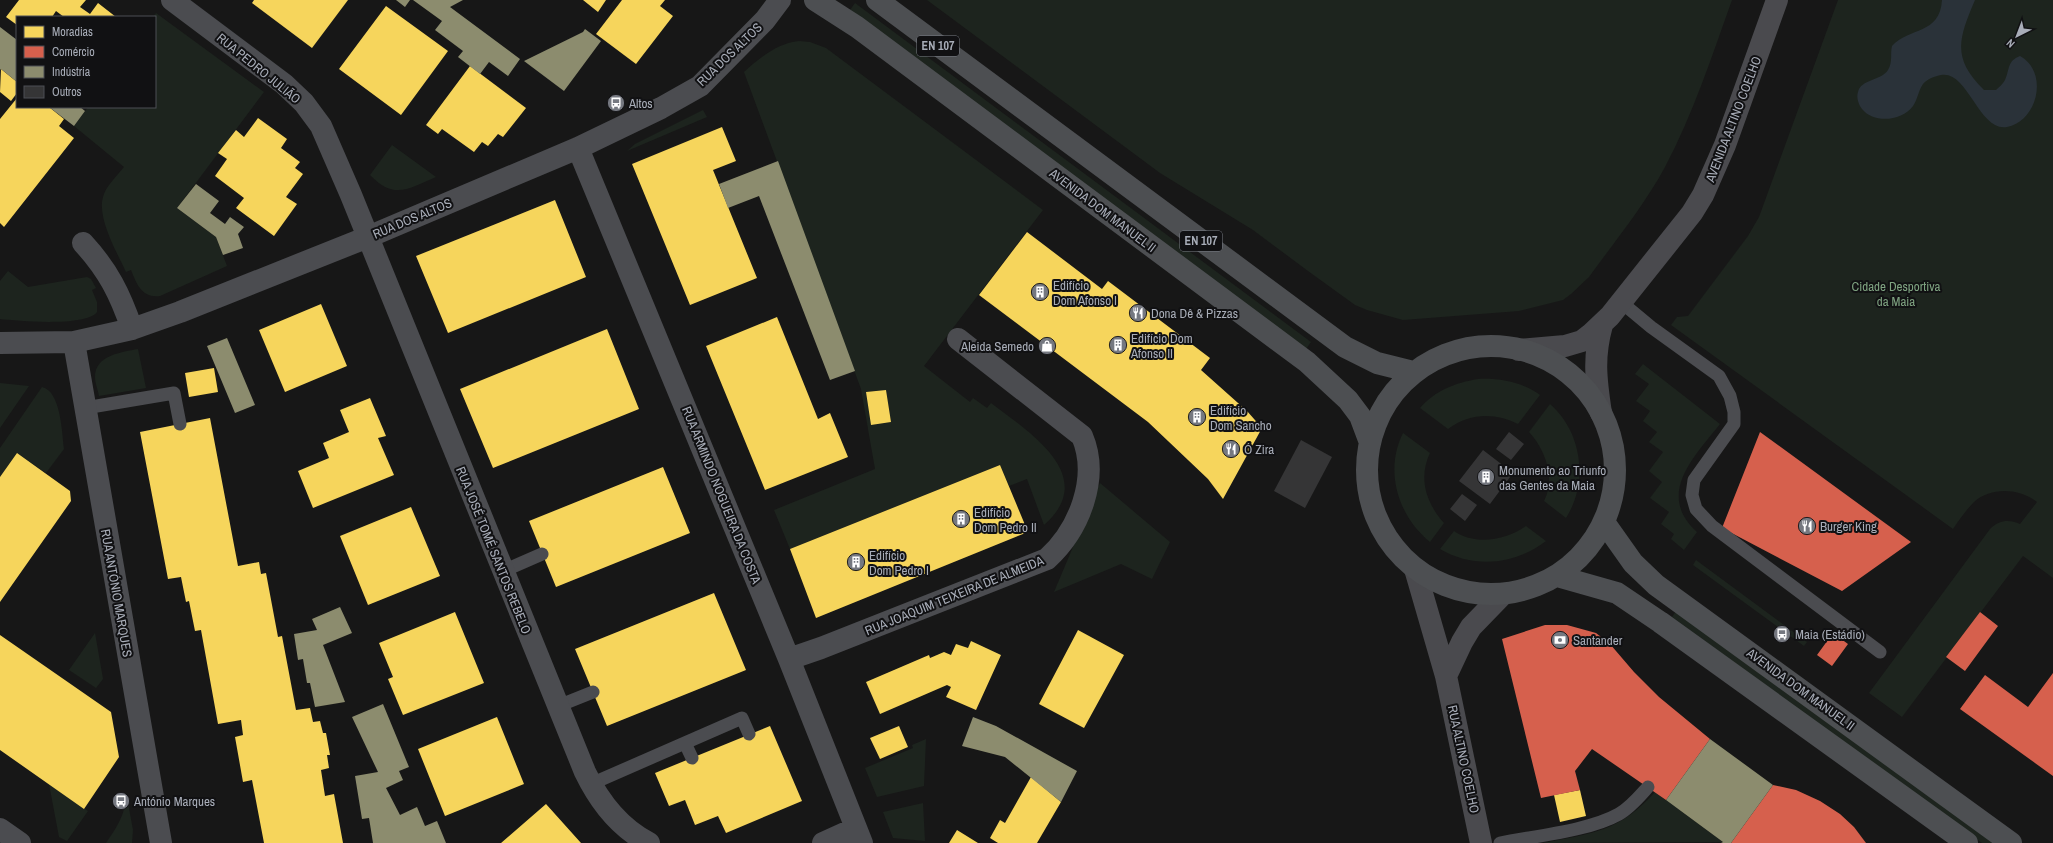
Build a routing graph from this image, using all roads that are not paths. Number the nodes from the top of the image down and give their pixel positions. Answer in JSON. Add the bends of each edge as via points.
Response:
{"nodes":[{"id":1,"x":172,"y":0,"type":"edge"},
{"id":2,"x":780,"y":0,"type":"edge"},
{"id":3,"x":815,"y":0,"type":"edge"},
{"id":4,"x":877,"y":0,"type":"edge"},
{"id":5,"x":1778,"y":0,"type":"edge"},
{"id":6,"x":578,"y":148,"type":"junction"},
{"id":7,"x":368,"y":237,"type":"junction"},
{"id":8,"x":83,"y":243,"type":"dead end"},
{"id":9,"x":1621,"y":302,"type":"junction"},
{"id":10,"x":1602,"y":325,"type":"junction"},
{"id":11,"x":132,"y":329,"type":"junction"},
{"id":12,"x":958,"y":339,"type":"dead end"},
{"id":13,"x":74,"y":342,"type":"junction"},
{"id":14,"x":0,"y":343,"type":"edge"},
{"id":15,"x":1519,"y":350,"type":"junction"},
{"id":16,"x":1413,"y":372,"type":"junction"},
{"id":17,"x":85,"y":408,"type":"junction"},
{"id":18,"x":1601,"y":413,"type":"junction"},
{"id":19,"x":180,"y":424,"type":"dead end"},
{"id":20,"x":1369,"y":440,"type":"junction"},
{"id":21,"x":1604,"y":522,"type":"junction"},
{"id":22,"x":542,"y":554,"type":"dead end"},
{"id":23,"x":1415,"y":569,"type":"junction"},
{"id":24,"x":503,"y":571,"type":"junction"},
{"id":25,"x":1557,"y":576,"type":"junction"},
{"id":26,"x":1503,"y":594,"type":"junction"},
{"id":27,"x":1880,"y":652,"type":"dead end"},
{"id":28,"x":788,"y":659,"type":"junction"},
{"id":29,"x":1446,"y":676,"type":"junction"},
{"id":30,"x":593,"y":692,"type":"dead end"},
{"id":31,"x":558,"y":706,"type":"junction"},
{"id":32,"x":749,"y":734,"type":"dead end"},
{"id":33,"x":685,"y":743,"type":"junction"},
{"id":34,"x":692,"y":758,"type":"dead end"},
{"id":35,"x":591,"y":784,"type":"junction"},
{"id":36,"x":1648,"y":787,"type":"dead end"},
{"id":37,"x":0,"y":829,"type":"edge"},
{"id":38,"x":859,"y":836,"type":"edge"},
{"id":39,"x":20,"y":843,"type":"edge"},
{"id":40,"x":161,"y":843,"type":"edge"},
{"id":41,"x":649,"y":843,"type":"edge"},
{"id":42,"x":823,"y":843,"type":"edge"},
{"id":43,"x":1481,"y":843,"type":"edge"},
{"id":44,"x":1500,"y":843,"type":"edge"},
{"id":45,"x":1967,"y":843,"type":"edge"},
{"id":46,"x":2011,"y":843,"type":"edge"}],
"edges":[{"from":1,"to":7,"type":"street","name":"RUA PEDRO JULIÃO","via":[[284,84],[304,103],[321,126]]},
{"from":2,"to":6,"type":"street","name":"RUA DOS ALTOS","via":[[765,20],[700,86],[662,108]]},
{"from":3,"to":20,"type":"main road","name":"AVENIDA DOM MANUEL II","via":[[864,32],[1307,362],[1348,400],[1360,416]]},
{"from":4,"to":16,"type":"main road","number":"EN 107","via":[[1333,339],[1377,363]]},
{"from":5,"to":9,"type":"main road","name":"AVENIDA ALTINO COELHO","via":[[1725,146],[1703,195],[1692,213]]},
{"from":6,"to":7,"type":"street","name":"RUA DOS ALTOS"},
{"from":6,"to":28,"type":"street","name":"RUA ARMINDO NOGUEIRA DA COSTA"},
{"from":7,"to":11,"type":"street","name":"RUA DOS ALTOS"},
{"from":7,"to":24,"type":"street","name":"RUA JOSÉ TOMÉ SANTOS REBELO"},
{"from":8,"to":11,"type":"street","via":[[100,262],[111,280],[124,305]]},
{"from":9,"to":10,"type":"main road","name":"AVENIDA ALTINO COELHO"},
{"from":9,"to":27,"type":"lane","via":[[1719,376],[1730,396],[1734,424],[1694,480],[1692,495],[1696,509],[1712,526]]},
{"from":10,"to":15,"type":"main road","name":"AVENIDA ALTINO COELHO","via":[[1582,341],[1565,346]]},
{"from":10,"to":18,"type":"main road","name":"AVENIDA ALTINO COELHO","via":[[1595,372]]},
{"from":11,"to":13,"type":"street","name":"RUA DOS ALTOS"},
{"from":12,"to":28,"type":"street","name":"RUA JOAQUIM TEIXEIRA DE ALMEIDA","via":[[1082,436],[1088,448],[1088,481],[1086,495],[1072,526],[1058,549],[1047,559]]},
{"from":13,"to":14,"type":"street","name":"RUA DOS ALTOS"},
{"from":13,"to":17,"type":"street","name":"RUA ANTÓNIO MARQUES"},
{"from":15,"to":16,"type":"main road","via":[[1505,346],[1472,346],[1441,355]]},
{"from":15,"to":18,"type":"main road","via":[[1536,354],[1565,370],[1586,389]]},
{"from":16,"to":20,"type":"main road","via":[[1385,402]]},
{"from":17,"to":19,"type":"lane","via":[[174,393]]},
{"from":17,"to":40,"type":"street","name":"RUA ANTÓNIO MARQUES"},
{"from":18,"to":21,"type":"main road","via":[[1612,439],[1615,467],[1613,495]]},
{"from":20,"to":23,"type":"main road","via":[[1366,476],[1373,512],[1390,544]]},
{"from":21,"to":25,"type":"main road","via":[[1584,553]]},
{"from":21,"to":46,"type":"main road","name":"AVENIDA DOM MANUEL II","via":[[1633,563],[1656,585]]},
{"from":22,"to":24,"type":"lane"},
{"from":23,"to":26,"type":"main road","via":[[1447,587],[1474,594]]},
{"from":23,"to":29,"type":"main road","name":"RUA ALTINO COELHO"},
{"from":24,"to":31,"type":"street","name":"RUA JOSÉ TOMÉ SANTOS REBELO"},
{"from":25,"to":26,"type":"main road","via":[[1531,588]]},
{"from":25,"to":45,"type":"main road","via":[[1617,593]]},
{"from":26,"to":29,"type":"main road","via":[[1471,627]]},
{"from":28,"to":38,"type":"street","name":"RUA ARMINDO NOGUEIRA DA COSTA"},
{"from":29,"to":43,"type":"main road","name":"RUA ALTINO COELHO"},
{"from":30,"to":31,"type":"lane"},
{"from":31,"to":35,"type":"street","name":"RUA JOSÉ TOMÉ SANTOS REBELO"},
{"from":32,"to":33,"type":"lane","via":[[742,718]]},
{"from":33,"to":34,"type":"lane"},
{"from":33,"to":35,"type":"lane"},
{"from":35,"to":41,"type":"street","name":"RUA JOSÉ TOMÉ SANTOS REBELO","via":[[609,810],[625,826]]},
{"from":36,"to":44,"type":"lane","via":[[1619,814],[1602,822]]},
{"from":37,"to":39,"type":"street"},
{"from":38,"to":42,"type":"street"}]}
